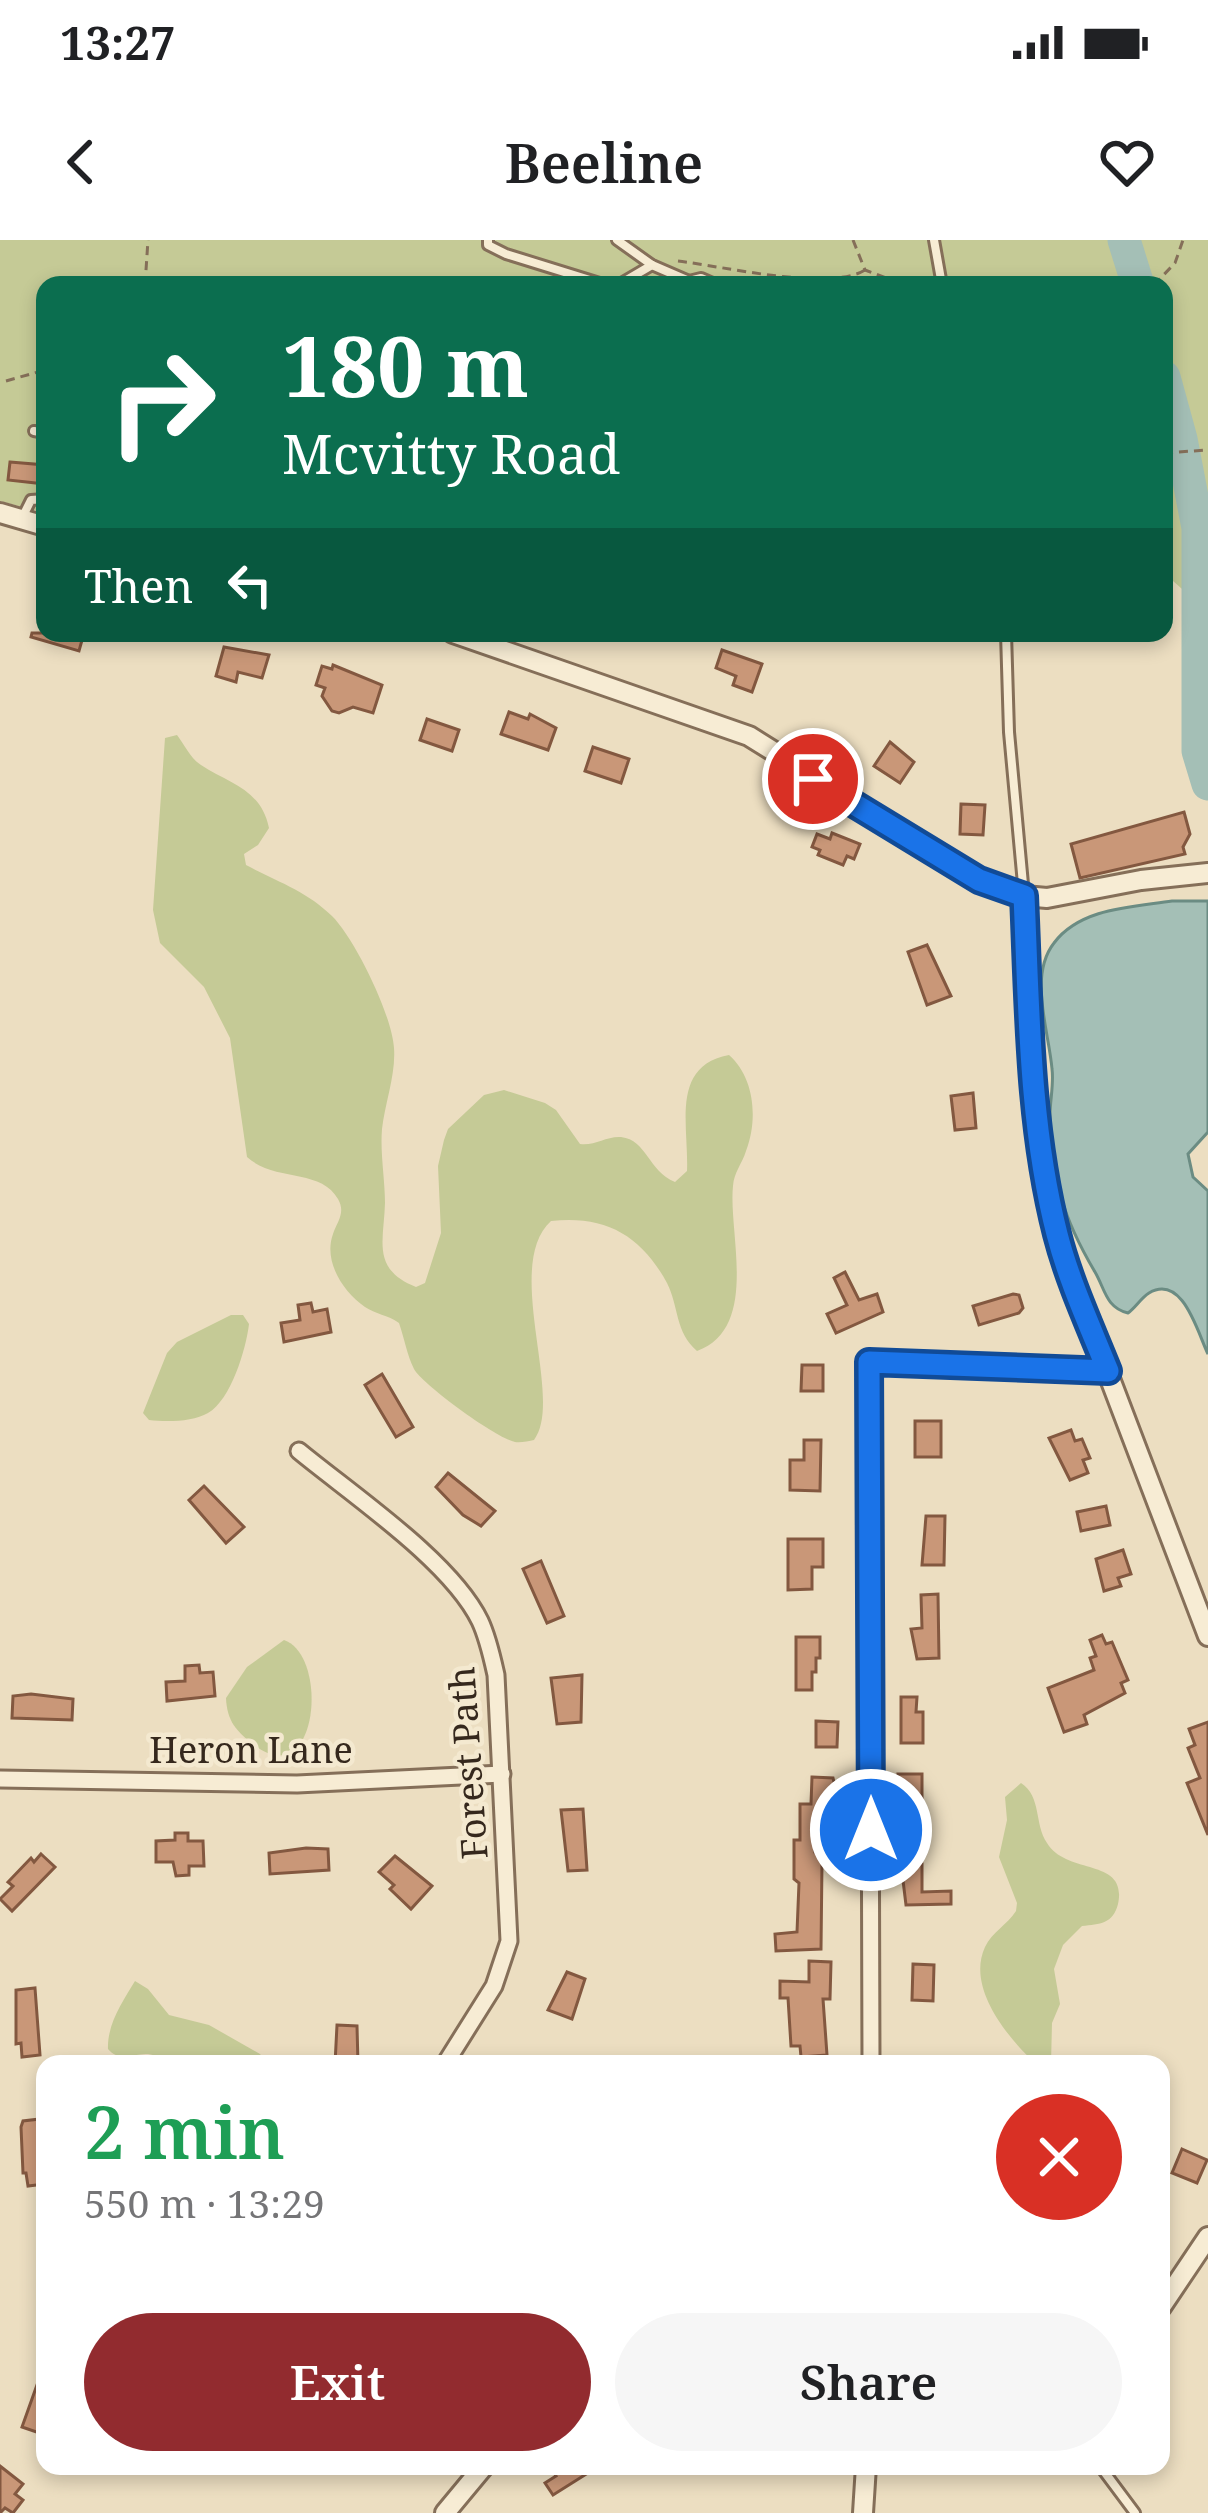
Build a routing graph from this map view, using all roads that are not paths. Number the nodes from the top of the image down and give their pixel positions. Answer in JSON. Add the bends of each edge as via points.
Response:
{"nodes":[{"id":1,"x":488,"y":240,"type":"edge"},
{"id":2,"x":617,"y":240,"type":"edge"},
{"id":3,"x":934,"y":240,"type":"edge"},
{"id":4,"x":652,"y":265,"type":"junction"},
{"id":5,"x":577,"y":276,"type":"edge"},
{"id":6,"x":633,"y":276,"type":"edge"},
{"id":7,"x":676,"y":276,"type":"edge"},
{"id":8,"x":940,"y":276,"type":"edge"},
{"id":9,"x":36,"y":501,"type":"edge"},
{"id":10,"x":0,"y":514,"type":"edge"},
{"id":11,"x":22,"y":520,"type":"junction"},
{"id":12,"x":36,"y":524,"type":"edge"},
{"id":13,"x":479,"y":642,"type":"edge"},
{"id":14,"x":1006,"y":642,"type":"edge"},
{"id":15,"x":1208,"y":873,"type":"edge"},
{"id":16,"x":1024,"y":896,"type":"junction"},
{"id":17,"x":1108,"y":1371,"type":"junction"},
{"id":18,"x":298,"y":1450,"type":"dead end"},
{"id":19,"x":1208,"y":1636,"type":"edge"},
{"id":20,"x":502,"y":1774,"type":"junction"},
{"id":21,"x":0,"y":1779,"type":"edge"},
{"id":22,"x":451,"y":2055,"type":"edge"},
{"id":23,"x":872,"y":2055,"type":"edge"},
{"id":24,"x":1208,"y":2236,"type":"edge"},
{"id":25,"x":1170,"y":2293,"type":"edge"},
{"id":26,"x":477,"y":2475,"type":"edge"},
{"id":27,"x":865,"y":2475,"type":"edge"},
{"id":28,"x":1107,"y":2475,"type":"edge"},
{"id":29,"x":445,"y":2513,"type":"edge"},
{"id":30,"x":863,"y":2513,"type":"edge"},
{"id":31,"x":1135,"y":2513,"type":"edge"}],
"edges":[{"from":1,"to":5,"type":"lane","via":[[506,254]]},
{"from":2,"to":4,"type":"lane"},
{"from":3,"to":8,"type":"lane"},
{"from":4,"to":6,"type":"lane"},
{"from":4,"to":7,"type":"lane"},
{"from":9,"to":11,"type":"lane","via":[[27,503]]},
{"from":10,"to":11,"type":"street"},
{"from":11,"to":12,"type":"street"},
{"from":13,"to":16,"type":"street","via":[[749,736],[979,880]]},
{"from":14,"to":16,"type":"lane"},
{"from":15,"to":16,"type":"street"},
{"from":16,"to":17,"type":"street","via":[[1047,1184],[1064,1258]]},
{"from":17,"to":19,"type":"street"},
{"from":17,"to":23,"type":"street","via":[[869,1362]]},
{"from":18,"to":20,"type":"street","name":"Forest Path","via":[[467,1600],[496,1675]]},
{"from":20,"to":21,"type":"street","name":"Heron Lane","via":[[297,1784]]},
{"from":20,"to":22,"type":"street","name":"Forest Path","via":[[507,1956]]},
{"from":24,"to":25,"type":"street"},
{"from":26,"to":29,"type":"street"},
{"from":27,"to":30,"type":"street"},
{"from":28,"to":31,"type":"lane"}]}
